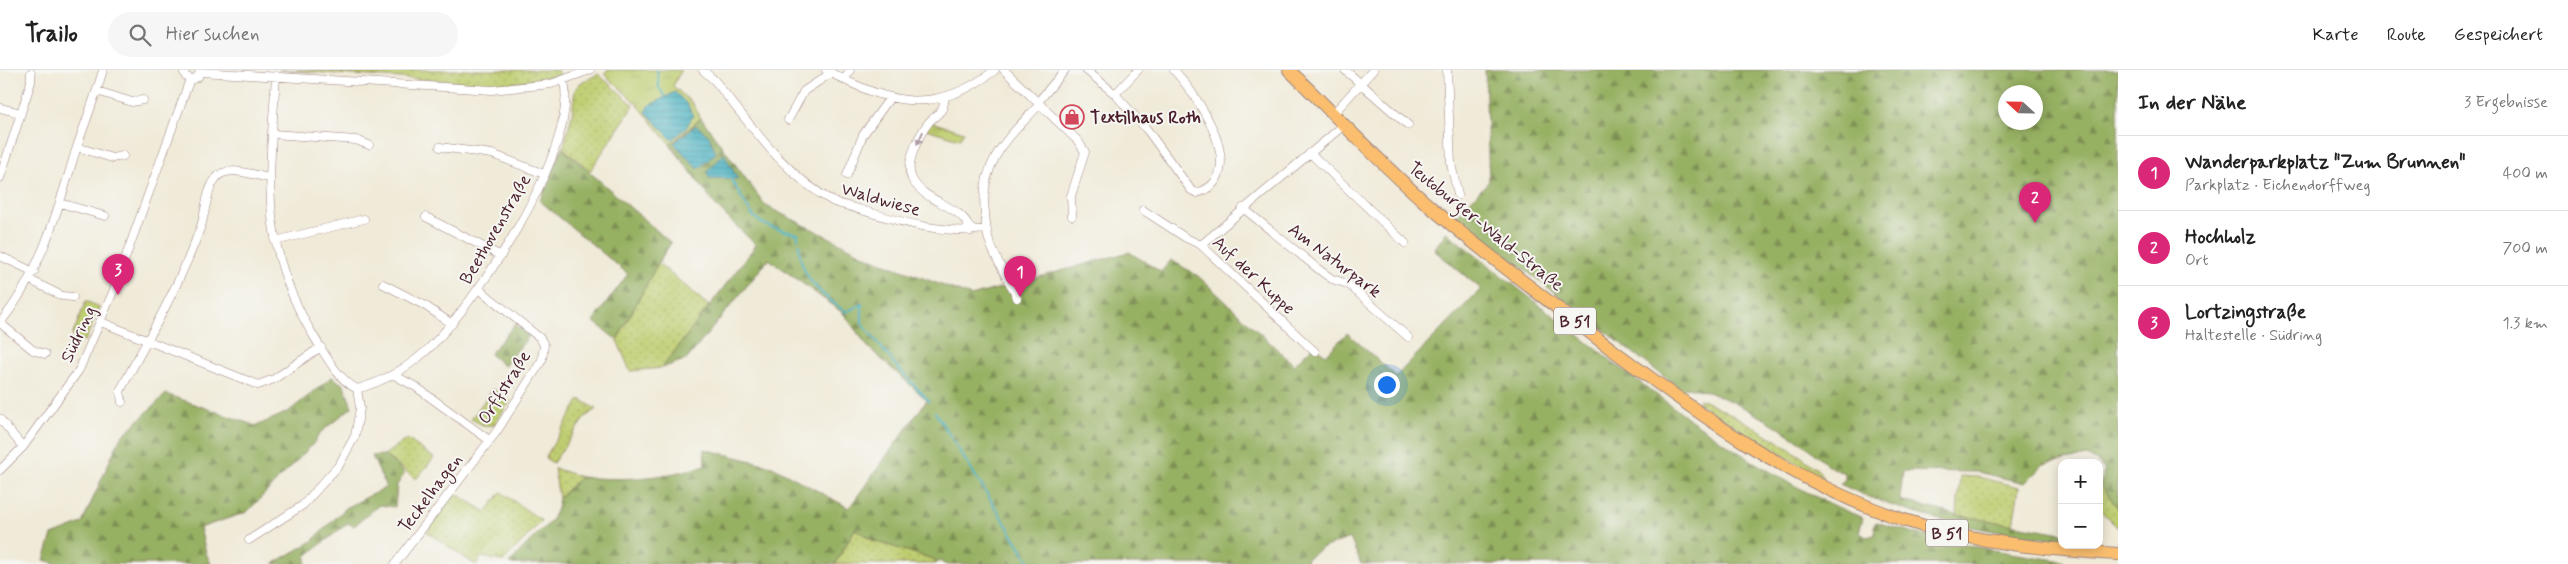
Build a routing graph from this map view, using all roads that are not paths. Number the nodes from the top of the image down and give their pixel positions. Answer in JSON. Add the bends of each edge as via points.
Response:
{"nodes":[{"id":1,"x":103,"y":70,"type":"edge"},
{"id":2,"x":183,"y":70,"type":"edge"},
{"id":3,"x":590,"y":70,"type":"edge"},
{"id":4,"x":703,"y":70,"type":"edge"},
{"id":5,"x":850,"y":70,"type":"edge"},
{"id":6,"x":995,"y":70,"type":"edge"},
{"id":7,"x":1004,"y":70,"type":"edge"},
{"id":8,"x":1065,"y":70,"type":"edge"},
{"id":9,"x":1086,"y":70,"type":"edge"},
{"id":10,"x":1138,"y":70,"type":"edge"},
{"id":11,"x":1174,"y":70,"type":"edge"},
{"id":12,"x":1288,"y":70,"type":"edge"},
{"id":13,"x":1345,"y":70,"type":"edge"},
{"id":14,"x":1373,"y":70,"type":"edge"},
{"id":15,"x":1447,"y":70,"type":"edge"},
{"id":16,"x":200,"y":71,"type":"edge"},
{"id":17,"x":828,"y":71,"type":"edge"},
{"id":18,"x":30,"y":74,"type":"dead end"},
{"id":19,"x":276,"y":76,"type":"junction"},
{"id":20,"x":190,"y":79,"type":"junction"},
{"id":21,"x":845,"y":79,"type":"junction"},
{"id":22,"x":564,"y":81,"type":"junction"},
{"id":23,"x":1360,"y":84,"type":"junction"},
{"id":24,"x":97,"y":91,"type":"junction"},
{"id":25,"x":1116,"y":94,"type":"junction"},
{"id":26,"x":945,"y":97,"type":"junction"},
{"id":27,"x":890,"y":99,"type":"junction"},
{"id":28,"x":144,"y":100,"type":"dead end"},
{"id":29,"x":1039,"y":103,"type":"junction"},
{"id":30,"x":0,"y":108,"type":"edge"},
{"id":31,"x":20,"y":113,"type":"junction"},
{"id":32,"x":1332,"y":114,"type":"junction"},
{"id":33,"x":788,"y":120,"type":"dead end"},
{"id":34,"x":1344,"y":125,"type":"junction"},
{"id":35,"x":1408,"y":125,"type":"dead end"},
{"id":36,"x":272,"y":134,"type":"junction"},
{"id":37,"x":369,"y":145,"type":"dead end"},
{"id":38,"x":77,"y":147,"type":"junction"},
{"id":39,"x":440,"y":147,"type":"dead end"},
{"id":40,"x":1310,"y":153,"type":"junction"},
{"id":41,"x":123,"y":156,"type":"dead end"},
{"id":42,"x":544,"y":174,"type":"junction"},
{"id":43,"x":847,"y":175,"type":"dead end"},
{"id":44,"x":0,"y":178,"type":"edge"},
{"id":45,"x":270,"y":178,"type":"junction"},
{"id":46,"x":1458,"y":195,"type":"dead end"},
{"id":47,"x":60,"y":203,"type":"junction"},
{"id":48,"x":1243,"y":208,"type":"junction"},
{"id":49,"x":1143,"y":210,"type":"dead end"},
{"id":50,"x":105,"y":216,"type":"dead end"},
{"id":51,"x":1072,"y":216,"type":"dead end"},
{"id":52,"x":426,"y":217,"type":"dead end"},
{"id":53,"x":364,"y":219,"type":"dead end"},
{"id":54,"x":986,"y":229,"type":"junction"},
{"id":55,"x":971,"y":231,"type":"junction"},
{"id":56,"x":275,"y":241,"type":"junction"},
{"id":57,"x":1405,"y":243,"type":"dead end"},
{"id":58,"x":1201,"y":245,"type":"junction"},
{"id":59,"x":0,"y":256,"type":"edge"},
{"id":60,"x":501,"y":256,"type":"junction"},
{"id":61,"x":34,"y":272,"type":"junction"},
{"id":62,"x":30,"y":280,"type":"junction"},
{"id":63,"x":383,"y":284,"type":"dead end"},
{"id":64,"x":480,"y":290,"type":"junction"},
{"id":65,"x":74,"y":296,"type":"dead end"},
{"id":66,"x":1017,"y":298,"type":"dead end"},
{"id":67,"x":101,"y":322,"type":"junction"},
{"id":68,"x":0,"y":323,"type":"edge"},
{"id":69,"x":452,"y":324,"type":"junction"},
{"id":70,"x":1408,"y":337,"type":"dead end"},
{"id":71,"x":147,"y":341,"type":"junction"},
{"id":72,"x":321,"y":347,"type":"junction"},
{"id":73,"x":1315,"y":352,"type":"dead end"},
{"id":74,"x":45,"y":354,"type":"dead end"},
{"id":75,"x":394,"y":375,"type":"junction"},
{"id":76,"x":356,"y":389,"type":"junction"},
{"id":77,"x":122,"y":402,"type":"dead end"},
{"id":78,"x":0,"y":419,"type":"edge"},
{"id":79,"x":489,"y":440,"type":"junction"},
{"id":80,"x":23,"y":447,"type":"junction"},
{"id":81,"x":0,"y":470,"type":"edge"},
{"id":82,"x":248,"y":540,"type":"dead end"},
{"id":83,"x":2118,"y":554,"type":"edge"},
{"id":84,"x":395,"y":564,"type":"edge"}],
"edges":[{"from":1,"to":24,"type":"street"},
{"from":2,"to":20,"type":"street"},
{"from":3,"to":22,"type":"street"},
{"from":4,"to":55,"type":"street","name":"Waldwiese","via":[[800,178],[826,198],[930,228]]},
{"from":5,"to":21,"type":"street"},
{"from":6,"to":26,"type":"street","via":[[977,84]]},
{"from":7,"to":29,"type":"street"},
{"from":8,"to":29,"type":"street"},
{"from":9,"to":25,"type":"street"},
{"from":10,"to":25,"type":"street"},
{"from":11,"to":25,"type":"street","via":[[1203,108],[1218,140],[1222,159],[1213,184],[1205,190],[1197,193],[1192,190]]},
{"from":12,"to":32,"type":"main road","name":"Teutoburger-Wald-Straße","number":"B 51"},
{"from":13,"to":23,"type":"street"},
{"from":14,"to":23,"type":"street"},
{"from":15,"to":46,"type":"street","via":[[1451,164]]},
{"from":16,"to":19,"type":"street"},
{"from":16,"to":20,"type":"street"},
{"from":17,"to":21,"type":"street"},
{"from":17,"to":33,"type":"street","via":[[804,91]]},
{"from":18,"to":31,"type":"street","via":[[32,82]]},
{"from":19,"to":22,"type":"street","via":[[492,90]]},
{"from":19,"to":36,"type":"street"},
{"from":20,"to":67,"type":"street","name":"Südring"},
{"from":21,"to":27,"type":"street"},
{"from":22,"to":42,"type":"street","name":"Beethovenstraße","via":[[566,111]]},
{"from":23,"to":32,"type":"street"},
{"from":23,"to":35,"type":"street"},
{"from":24,"to":28,"type":"street","via":[[132,102]]},
{"from":24,"to":38,"type":"street"},
{"from":26,"to":27,"type":"street"},
{"from":26,"to":55,"type":"street","one_way":true,"via":[[942,109],[919,139],[910,169],[911,177],[925,192],[963,216]]},
{"from":27,"to":43,"type":"street","via":[[863,135]]},
{"from":29,"to":51,"type":"street","via":[[1086,152],[1071,196]]},
{"from":29,"to":54,"type":"street","via":[[1000,147],[993,160],[984,187]]},
{"from":30,"to":31,"type":"street"},
{"from":31,"to":44,"type":"street"},
{"from":32,"to":34,"type":"main road","name":"Teutoburger-Wald-Straße","number":"B 51"},
{"from":34,"to":40,"type":"street"},
{"from":34,"to":83,"type":"main road","name":"Teutoburger-Wald-Straße","number":"B 51","via":[[1425,203],[1499,263],[1684,402],[1782,465],[1874,509],[1937,530],[2032,548]]},
{"from":36,"to":37,"type":"street","via":[[356,140]]},
{"from":36,"to":45,"type":"street"},
{"from":38,"to":41,"type":"street","via":[[112,158]]},
{"from":38,"to":47,"type":"street"},
{"from":39,"to":42,"type":"street","via":[[492,154]]},
{"from":40,"to":48,"type":"street"},
{"from":40,"to":57,"type":"street"},
{"from":42,"to":60,"type":"street","name":"Beethovenstraße"},
{"from":45,"to":56,"type":"street","via":[[270,211]]},
{"from":45,"to":71,"type":"street","via":[[230,171],[219,175],[211,185],[181,278]]},
{"from":47,"to":50,"type":"street"},
{"from":47,"to":61,"type":"street"},
{"from":48,"to":58,"type":"street"},
{"from":48,"to":70,"type":"street","name":"Am Naturpark","via":[[1322,272],[1348,284]]},
{"from":49,"to":58,"type":"street","name":"Auf der Kuppe"},
{"from":52,"to":60,"type":"street"},
{"from":53,"to":56,"type":"street"},
{"from":54,"to":55,"type":"street","name":"Waldwiese"},
{"from":54,"to":66,"type":"street"},
{"from":56,"to":72,"type":"street","via":[[291,295]]},
{"from":58,"to":73,"type":"street","name":"Auf der Kuppe"},
{"from":59,"to":61,"type":"street"},
{"from":60,"to":64,"type":"street","name":"Beethovenstraße"},
{"from":61,"to":62,"type":"street"},
{"from":62,"to":65,"type":"street","via":[[62,296]]},
{"from":62,"to":68,"type":"street"},
{"from":63,"to":69,"type":"street"},
{"from":64,"to":69,"type":"street","name":"Beethovenstraße"},
{"from":64,"to":79,"type":"street","name":"Orffstraße","via":[[540,338],[544,346],[542,360]]},
{"from":67,"to":71,"type":"street"},
{"from":67,"to":80,"type":"street","name":"Südring","via":[[79,370]]},
{"from":68,"to":74,"type":"street","via":[[34,350]]},
{"from":69,"to":75,"type":"street","name":"Beethovenstraße","via":[[424,352]]},
{"from":71,"to":72,"type":"street","via":[[258,385],[274,379]]},
{"from":71,"to":77,"type":"street","via":[[120,391]]},
{"from":72,"to":76,"type":"street","via":[[339,375]]},
{"from":75,"to":76,"type":"street","name":"Beethovenstraße"},
{"from":75,"to":79,"type":"street","via":[[416,387]]},
{"from":76,"to":82,"type":"street","via":[[360,408],[355,436],[339,465],[303,505]]},
{"from":78,"to":80,"type":"street"},
{"from":79,"to":84,"type":"street","name":"Teckelhagen"},
{"from":80,"to":81,"type":"street","name":"Südring"}]}
